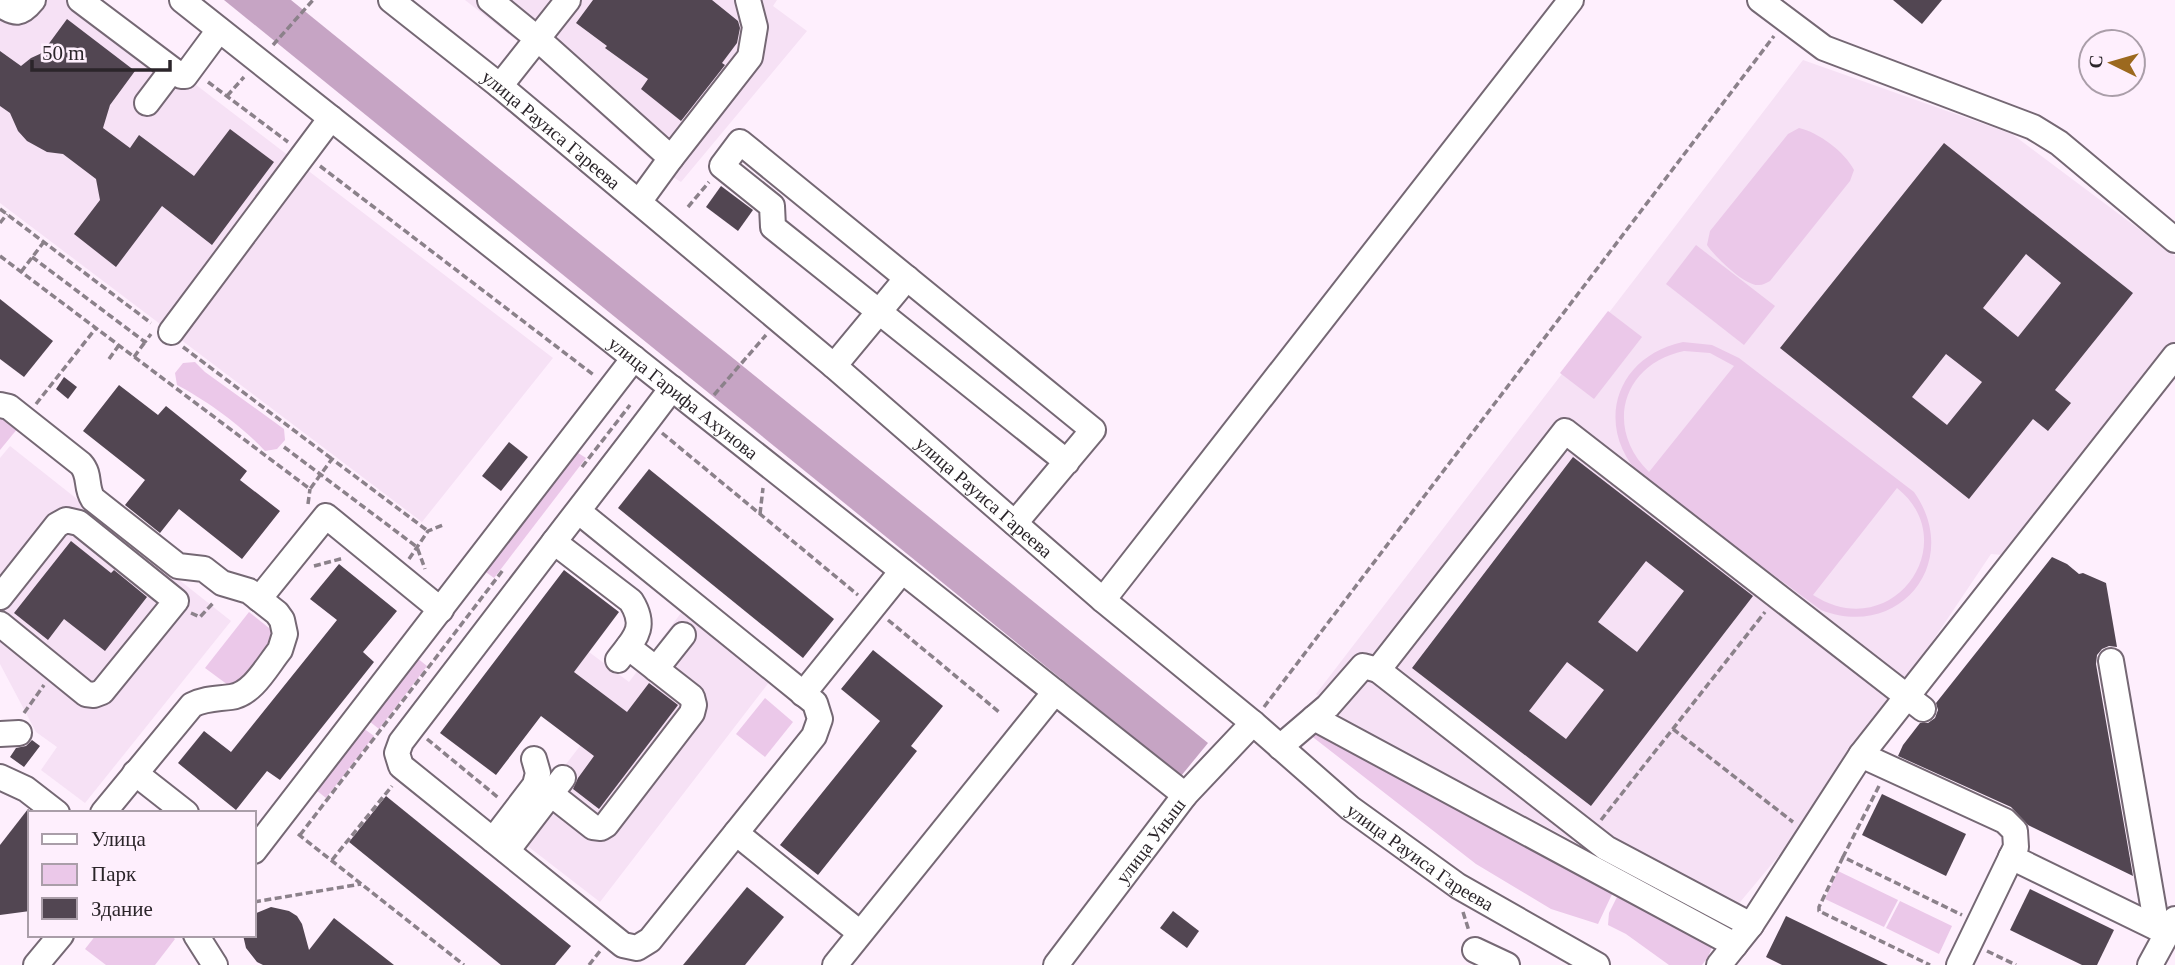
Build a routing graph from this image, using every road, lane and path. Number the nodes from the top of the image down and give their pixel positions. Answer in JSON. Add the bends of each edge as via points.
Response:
{"nodes":[{"id":1,"x":33,"y":0,"type":"edge"},
{"id":2,"x":80,"y":0,"type":"edge"},
{"id":3,"x":182,"y":0,"type":"edge"},
{"id":4,"x":391,"y":0,"type":"edge"},
{"id":5,"x":490,"y":0,"type":"edge"},
{"id":6,"x":568,"y":0,"type":"edge"},
{"id":7,"x":748,"y":0,"type":"edge"},
{"id":8,"x":1760,"y":0,"type":"edge"},
{"id":9,"x":1564,"y":3,"type":"edge"},
{"id":10,"x":0,"y":4,"type":"edge"},
{"id":11,"x":1786,"y":21,"type":"junction"},
{"id":12,"x":219,"y":30,"type":"junction"},
{"id":13,"x":539,"y":40,"type":"junction"},
{"id":14,"x":181,"y":69,"type":"junction"},
{"id":15,"x":500,"y":86,"type":"junction"},
{"id":16,"x":147,"y":103,"type":"dead end"},
{"id":17,"x":331,"y":118,"type":"junction"},
{"id":18,"x":304,"y":154,"type":"junction"},
{"id":19,"x":671,"y":158,"type":"junction"},
{"id":20,"x":722,"y":166,"type":"junction"},
{"id":21,"x":639,"y":202,"type":"junction"},
{"id":22,"x":688,"y":207,"type":"dead end"},
{"id":23,"x":6,"y":214,"type":"dead end"},
{"id":24,"x":0,"y":223,"type":"edge"},
{"id":25,"x":2175,"y":240,"type":"edge"},
{"id":26,"x":44,"y":242,"type":"dead end"},
{"id":27,"x":0,"y":256,"type":"edge"},
{"id":28,"x":32,"y":257,"type":"junction"},
{"id":29,"x":21,"y":272,"type":"junction"},
{"id":30,"x":907,"y":278,"type":"junction"},
{"id":31,"x":880,"y":311,"type":"junction"},
{"id":32,"x":779,"y":320,"type":"junction"},
{"id":33,"x":96,"y":328,"type":"junction"},
{"id":34,"x":164,"y":330,"type":"joint"},
{"id":35,"x":145,"y":342,"type":"junction"},
{"id":36,"x":119,"y":345,"type":"junction"},
{"id":37,"x":2175,"y":356,"type":"edge"},
{"id":38,"x":134,"y":357,"type":"junction"},
{"id":39,"x":634,"y":358,"type":"junction"},
{"id":40,"x":109,"y":359,"type":"dead end"},
{"id":41,"x":834,"y":366,"type":"junction"},
{"id":42,"x":672,"y":388,"type":"junction"},
{"id":43,"x":611,"y":389,"type":"junction"},
{"id":44,"x":710,"y":399,"type":"dead end"},
{"id":45,"x":0,"y":405,"type":"edge"},
{"id":46,"x":24,"y":419,"type":"junction"},
{"id":47,"x":647,"y":421,"type":"junction"},
{"id":48,"x":284,"y":447,"type":"dead end"},
{"id":49,"x":1067,"y":463,"type":"junction"},
{"id":50,"x":581,"y":468,"type":"dead end"},
{"id":51,"x":321,"y":474,"type":"junction"},
{"id":52,"x":310,"y":489,"type":"junction"},
{"id":53,"x":307,"y":508,"type":"dead end"},
{"id":54,"x":578,"y":511,"type":"junction"},
{"id":55,"x":1015,"y":523,"type":"junction"},
{"id":56,"x":443,"y":525,"type":"dead end"},
{"id":57,"x":428,"y":531,"type":"junction"},
{"id":58,"x":554,"y":542,"type":"junction"},
{"id":59,"x":417,"y":547,"type":"junction"},
{"id":60,"x":368,"y":551,"type":"junction"},
{"id":61,"x":509,"y":563,"type":"dead end"},
{"id":62,"x":902,"y":571,"type":"junction"},
{"id":63,"x":426,"y":572,"type":"dead end"},
{"id":64,"x":278,"y":575,"type":"junction"},
{"id":65,"x":398,"y":575,"type":"junction"},
{"id":66,"x":1778,"y":595,"type":"junction"},
{"id":67,"x":0,"y":597,"type":"edge"},
{"id":68,"x":259,"y":599,"type":"junction"},
{"id":69,"x":1103,"y":600,"type":"junction"},
{"id":70,"x":873,"y":608,"type":"junction"},
{"id":71,"x":441,"y":610,"type":"junction"},
{"id":72,"x":0,"y":624,"type":"edge"},
{"id":73,"x":683,"y":635,"type":"dead end"},
{"id":74,"x":2111,"y":661,"type":"dead end"},
{"id":75,"x":55,"y":668,"type":"junction"},
{"id":76,"x":656,"y":669,"type":"junction"},
{"id":77,"x":1378,"y":670,"type":"junction"},
{"id":78,"x":1055,"y":692,"type":"junction"},
{"id":79,"x":803,"y":694,"type":"junction"},
{"id":80,"x":1915,"y":703,"type":"junction"},
{"id":81,"x":999,"y":712,"type":"dead end"},
{"id":82,"x":359,"y":717,"type":"junction"},
{"id":83,"x":1314,"y":718,"type":"junction"},
{"id":84,"x":1253,"y":723,"type":"junction"},
{"id":85,"x":15,"y":726,"type":"edge"},
{"id":86,"x":412,"y":727,"type":"junction"},
{"id":87,"x":1673,"y":729,"type":"junction"},
{"id":88,"x":1280,"y":747,"type":"junction"},
{"id":89,"x":394,"y":750,"type":"junction"},
{"id":90,"x":1861,"y":755,"type":"junction"},
{"id":91,"x":534,"y":759,"type":"dead end"},
{"id":92,"x":1889,"y":769,"type":"junction"},
{"id":93,"x":135,"y":773,"type":"junction"},
{"id":94,"x":0,"y":777,"type":"edge"},
{"id":95,"x":1185,"y":795,"type":"junction"},
{"id":96,"x":54,"y":811,"type":"edge"},
{"id":97,"x":105,"y":811,"type":"edge"},
{"id":98,"x":183,"y":811,"type":"edge"},
{"id":99,"x":515,"y":811,"type":"junction"},
{"id":100,"x":280,"y":820,"type":"junction"},
{"id":101,"x":1801,"y":829,"type":"dead end"},
{"id":102,"x":736,"y":833,"type":"junction"},
{"id":103,"x":300,"y":835,"type":"junction"},
{"id":104,"x":1589,"y":835,"type":"junction"},
{"id":105,"x":500,"y":846,"type":"junction"},
{"id":106,"x":256,"y":849,"type":"edge"},
{"id":107,"x":1843,"y":857,"type":"junction"},
{"id":108,"x":2011,"y":857,"type":"junction"},
{"id":109,"x":332,"y":860,"type":"junction"},
{"id":110,"x":361,"y":884,"type":"junction"},
{"id":111,"x":256,"y":902,"type":"edge"},
{"id":112,"x":1751,"y":925,"type":"junction"},
{"id":113,"x":2167,"y":926,"type":"edge"},
{"id":114,"x":860,"y":933,"type":"junction"},
{"id":115,"x":59,"y":937,"type":"edge"},
{"id":116,"x":1735,"y":944,"type":"junction"},
{"id":117,"x":1970,"y":944,"type":"edge"},
{"id":118,"x":1475,"y":950,"type":"dead end"},
{"id":119,"x":36,"y":965,"type":"edge"},
{"id":120,"x":464,"y":965,"type":"edge"},
{"id":121,"x":835,"y":965,"type":"edge"},
{"id":122,"x":1056,"y":965,"type":"edge"},
{"id":123,"x":1507,"y":965,"type":"edge"},
{"id":124,"x":1597,"y":965,"type":"edge"},
{"id":125,"x":1720,"y":965,"type":"edge"},
{"id":126,"x":1930,"y":965,"type":"edge"},
{"id":127,"x":2016,"y":965,"type":"edge"},
{"id":128,"x":2150,"y":965,"type":"edge"}],
"edges":[{"from":1,"to":10,"type":"street","via":[[18,12]]},
{"from":2,"to":14,"type":"street"},
{"from":3,"to":12,"type":"street","name":"улица Гарифа Ахунова"},
{"from":4,"to":15,"type":"street","name":"улица Рауиса Гареева"},
{"from":5,"to":13,"type":"street"},
{"from":6,"to":13,"type":"street"},
{"from":7,"to":19,"type":"street","via":[[755,27],[750,57]]},
{"from":8,"to":11,"type":"street"},
{"from":9,"to":69,"type":"street"},
{"from":11,"to":25,"type":"street","via":[[1824,48],[2033,127]]},
{"from":11,"to":84,"type":"path"},
{"from":12,"to":14,"type":"street"},
{"from":12,"to":17,"type":"street","name":"улица Гарифа Ахунова"},
{"from":13,"to":15,"type":"street"},
{"from":13,"to":19,"type":"street"},
{"from":14,"to":16,"type":"street"},
{"from":14,"to":18,"type":"path"},
{"from":15,"to":21,"type":"street","name":"улица Рауиса Гареева"},
{"from":17,"to":18,"type":"street"},
{"from":17,"to":39,"type":"street","name":"улица Гарифа Ахунова"},
{"from":18,"to":34,"type":"street"},
{"from":18,"to":43,"type":"path"},
{"from":19,"to":21,"type":"street"},
{"from":20,"to":22,"type":"path"},
{"from":20,"to":30,"type":"street","via":[[740,142]]},
{"from":20,"to":31,"type":"street","via":[[772,206],[773,227]]},
{"from":21,"to":32,"type":"street","name":"улица Рауиса Гареева"},
{"from":23,"to":24,"type":"path"},
{"from":26,"to":28,"type":"path"},
{"from":27,"to":29,"type":"path"},
{"from":28,"to":29,"type":"path"},
{"from":28,"to":35,"type":"path"},
{"from":29,"to":33,"type":"path"},
{"from":30,"to":31,"type":"street"},
{"from":30,"to":49,"type":"street","via":[[1093,430]]},
{"from":31,"to":41,"type":"street"},
{"from":31,"to":49,"type":"street"},
{"from":32,"to":41,"type":"street","name":"улица Рауиса Гареева"},
{"from":32,"to":44,"type":"path"},
{"from":33,"to":36,"type":"path"},
{"from":33,"to":46,"type":"path"},
{"from":34,"to":35,"type":"path"},
{"from":35,"to":38,"type":"path"},
{"from":36,"to":38,"type":"path"},
{"from":36,"to":40,"type":"path"},
{"from":37,"to":80,"type":"street"},
{"from":38,"to":52,"type":"path"},
{"from":39,"to":42,"type":"street","name":"улица Гарифа Ахунова"},
{"from":39,"to":43,"type":"street"},
{"from":41,"to":55,"type":"street","name":"улица Рауиса Гареева"},
{"from":42,"to":47,"type":"street"},
{"from":42,"to":62,"type":"street","name":"улица Гарифа Ахунова"},
{"from":43,"to":71,"type":"street"},
{"from":45,"to":46,"type":"street"},
{"from":46,"to":68,"type":"street","via":[[85,468],[93,499],[178,566],[204,569],[222,583],[246,589]]},
{"from":47,"to":50,"type":"path","via":[[629,405]]},
{"from":47,"to":54,"type":"street"},
{"from":47,"to":70,"type":"path"},
{"from":48,"to":51,"type":"path"},
{"from":49,"to":55,"type":"street"},
{"from":51,"to":52,"type":"path"},
{"from":51,"to":57,"type":"path","via":[[332,459]]},
{"from":51,"to":59,"type":"path"},
{"from":52,"to":53,"type":"path"},
{"from":54,"to":58,"type":"street"},
{"from":54,"to":79,"type":"street"},
{"from":55,"to":69,"type":"street","name":"улица Рауиса Гареева"},
{"from":56,"to":57,"type":"path"},
{"from":57,"to":59,"type":"path"},
{"from":58,"to":76,"type":"street","via":[[631,601],[637,610],[638,634],[622,654]]},
{"from":58,"to":86,"type":"street"},
{"from":59,"to":63,"type":"path"},
{"from":59,"to":65,"type":"path"},
{"from":60,"to":64,"type":"path"},
{"from":60,"to":64,"type":"street","via":[[326,516]]},
{"from":60,"to":65,"type":"street"},
{"from":61,"to":89,"type":"path"},
{"from":62,"to":70,"type":"street"},
{"from":62,"to":78,"type":"street","name":"улица Гарифа Ахунова"},
{"from":64,"to":68,"type":"street"},
{"from":65,"to":71,"type":"street"},
{"from":66,"to":77,"type":"street","via":[[1565,431]]},
{"from":66,"to":80,"type":"street"},
{"from":66,"to":87,"type":"path"},
{"from":67,"to":75,"type":"street","via":[[57,525],[71,520],[176,601],[98,694],[86,694]]},
{"from":68,"to":93,"type":"street","via":[[282,620],[285,634],[280,650],[248,690],[192,705]]},
{"from":69,"to":84,"type":"street","name":"улица Рауиса Гареева"},
{"from":70,"to":79,"type":"street"},
{"from":70,"to":81,"type":"path"},
{"from":71,"to":82,"type":"street"},
{"from":72,"to":75,"type":"street"},
{"from":73,"to":76,"type":"street"},
{"from":74,"to":113,"type":"street"},
{"from":75,"to":85,"type":"path"},
{"from":76,"to":105,"type":"street","via":[[692,697],[694,709],[606,825],[593,827],[557,786]]},
{"from":77,"to":83,"type":"street","via":[[1363,666]]},
{"from":77,"to":104,"type":"street"},
{"from":78,"to":95,"type":"street","name":"улица Гарифа Ахунова"},
{"from":78,"to":114,"type":"street"},
{"from":79,"to":102,"type":"street","via":[[819,711],[819,727]]},
{"from":80,"to":90,"type":"street"},
{"from":82,"to":89,"type":"path"},
{"from":82,"to":100,"type":"street"},
{"from":83,"to":88,"type":"street"},
{"from":83,"to":116,"type":"street"},
{"from":84,"to":88,"type":"street","name":"улица Рауиса Гареева"},
{"from":84,"to":95,"type":"street","name":"улица Уныш"},
{"from":86,"to":89,"type":"street"},
{"from":86,"to":99,"type":"path"},
{"from":87,"to":101,"type":"path"},
{"from":87,"to":104,"type":"path"},
{"from":88,"to":124,"type":"street","name":"улица Рауиса Гареева","via":[[1350,808],[1458,886]]},
{"from":89,"to":103,"type":"path"},
{"from":89,"to":105,"type":"street"},
{"from":89,"to":109,"type":"path"},
{"from":90,"to":92,"type":"street"},
{"from":90,"to":112,"type":"street"},
{"from":91,"to":99,"type":"street","via":[[537,781]]},
{"from":92,"to":107,"type":"path"},
{"from":92,"to":108,"type":"street","via":[[2009,823],[2017,838]]},
{"from":93,"to":97,"type":"street"},
{"from":93,"to":98,"type":"street"},
{"from":94,"to":96,"type":"street","via":[[26,789]]},
{"from":95,"to":122,"type":"street","name":"улица Уныш"},
{"from":99,"to":105,"type":"street"},
{"from":100,"to":103,"type":"path"},
{"from":100,"to":106,"type":"street"},
{"from":102,"to":105,"type":"street","via":[[650,940],[636,948],[623,945]]},
{"from":102,"to":114,"type":"street"},
{"from":103,"to":109,"type":"path"},
{"from":104,"to":112,"type":"street"},
{"from":107,"to":117,"type":"path"},
{"from":107,"to":126,"type":"path","via":[[1819,911]]},
{"from":108,"to":113,"type":"street"},
{"from":108,"to":117,"type":"street"},
{"from":109,"to":110,"type":"path"},
{"from":110,"to":111,"type":"path"},
{"from":110,"to":120,"type":"path"},
{"from":112,"to":116,"type":"street"},
{"from":113,"to":128,"type":"street"},
{"from":114,"to":121,"type":"street"},
{"from":115,"to":119,"type":"street"},
{"from":116,"to":125,"type":"street"},
{"from":117,"to":127,"type":"path"},
{"from":118,"to":123,"type":"street"}]}
